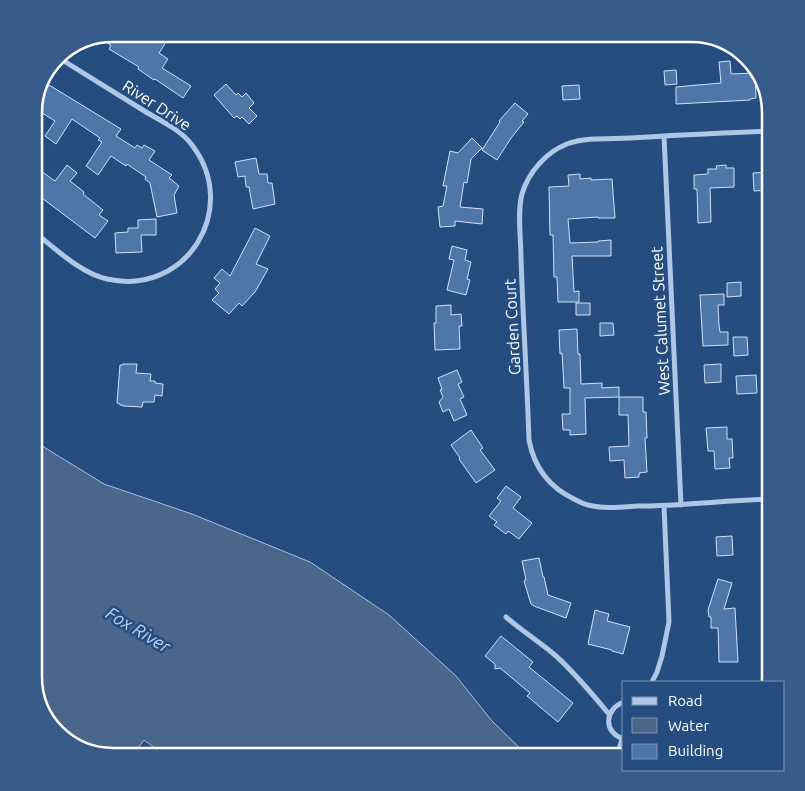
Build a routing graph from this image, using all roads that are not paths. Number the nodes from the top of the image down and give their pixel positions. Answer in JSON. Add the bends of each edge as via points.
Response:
{"nodes":[{"id":1,"x":65,"y":62,"type":"edge"},
{"id":2,"x":762,"y":131,"type":"edge"},
{"id":3,"x":664,"y":136,"type":"junction"},
{"id":4,"x":43,"y":239,"type":"edge"},
{"id":5,"x":762,"y":499,"type":"edge"},
{"id":6,"x":681,"y":505,"type":"junction"},
{"id":7,"x":664,"y":506,"type":"junction"},
{"id":8,"x":506,"y":617,"type":"dead end"},
{"id":9,"x":652,"y":681,"type":"edge"},
{"id":10,"x":622,"y":703,"type":"edge"},
{"id":11,"x":609,"y":714,"type":"junction"},
{"id":12,"x":622,"y":739,"type":"edge"}],
"edges":[{"from":1,"to":4,"type":"street","name":"River Drive","via":[[173,128],[191,144],[208,177],[209,215],[203,233],[188,256],[161,274],[140,280],[117,281],[95,276]]},
{"from":2,"to":3,"type":"street","name":"Garden Court"},
{"from":3,"to":6,"type":"street","name":"West Calumet Street"},
{"from":3,"to":7,"type":"street","name":"Garden Court","via":[[591,140],[560,148],[536,167],[525,187],[520,207],[529,440],[536,463],[558,489],[586,505]]},
{"from":5,"to":6,"type":"street","name":"Garden Court"},
{"from":6,"to":7,"type":"street","name":"Garden Court"},
{"from":7,"to":9,"type":"street","via":[[669,622]]},
{"from":8,"to":11,"type":"street","via":[[569,668]]},
{"from":10,"to":11,"type":"street"},
{"from":11,"to":12,"type":"street","via":[[612,732]]}]}
